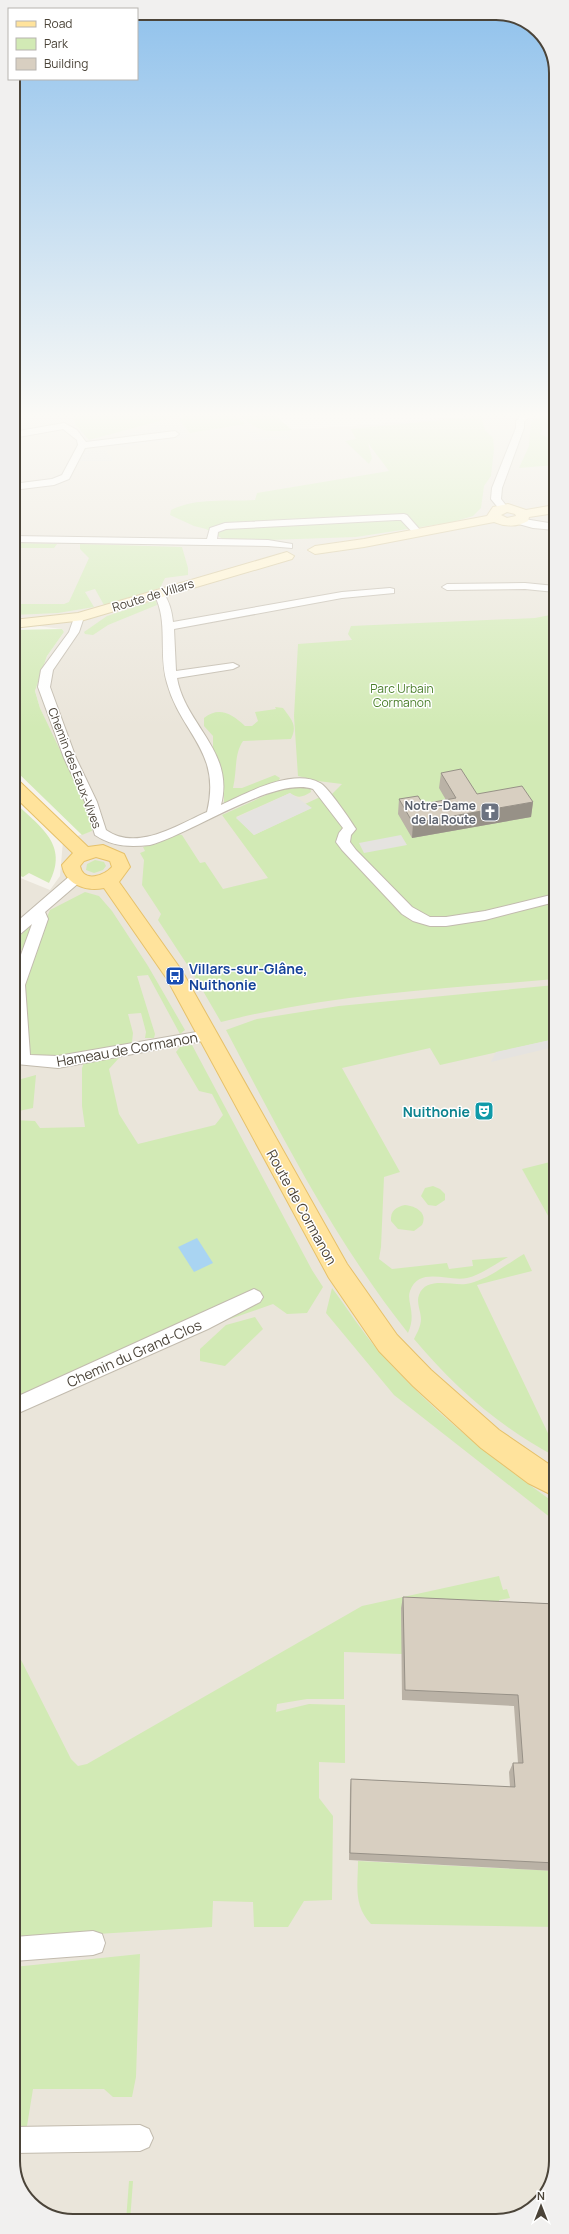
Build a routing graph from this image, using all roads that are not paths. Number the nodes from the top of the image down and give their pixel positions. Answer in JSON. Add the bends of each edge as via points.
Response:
{"nodes":[{"id":1,"x":323,"y":520,"type":"edge"},
{"id":2,"x":407,"y":520,"type":"edge"},
{"id":3,"x":470,"y":520,"type":"edge"},
{"id":4,"x":530,"y":520,"type":"edge"},
{"id":5,"x":549,"y":526,"type":"edge"},
{"id":6,"x":418,"y":533,"type":"junction"},
{"id":7,"x":20,"y":539,"type":"edge"},
{"id":8,"x":212,"y":542,"type":"junction"},
{"id":9,"x":288,"y":551,"type":"junction"},
{"id":10,"x":447,"y":587,"type":"dead end"},
{"id":11,"x":549,"y":588,"type":"edge"},
{"id":12,"x":390,"y":591,"type":"dead end"},
{"id":13,"x":159,"y":594,"type":"junction"},
{"id":14,"x":79,"y":617,"type":"junction"},
{"id":15,"x":20,"y":622,"type":"edge"},
{"id":16,"x":167,"y":626,"type":"junction"},
{"id":17,"x":233,"y":666,"type":"dead end"},
{"id":18,"x":172,"y":675,"type":"junction"},
{"id":19,"x":20,"y":792,"type":"edge"},
{"id":20,"x":214,"y":814,"type":"junction"},
{"id":21,"x":84,"y":853,"type":"junction"},
{"id":22,"x":76,"y":878,"type":"junction"},
{"id":23,"x":108,"y":880,"type":"junction"},
{"id":24,"x":549,"y":899,"type":"edge"},
{"id":25,"x":38,"y":911,"type":"junction"},
{"id":26,"x":20,"y":928,"type":"edge"},
{"id":27,"x":20,"y":978,"type":"edge"},
{"id":28,"x":20,"y":1010,"type":"edge"},
{"id":29,"x":208,"y":1035,"type":"junction"},
{"id":30,"x":20,"y":1055,"type":"edge"},
{"id":31,"x":20,"y":1060,"type":"edge"},
{"id":32,"x":254,"y":1297,"type":"dead end"},
{"id":33,"x":20,"y":1404,"type":"edge"},
{"id":34,"x":549,"y":1480,"type":"edge"},
{"id":35,"x":92,"y":1943,"type":"dead end"},
{"id":36,"x":20,"y":1949,"type":"edge"},
{"id":37,"x":140,"y":2138,"type":"dead end"},
{"id":38,"x":20,"y":2140,"type":"edge"}],
"edges":[{"from":1,"to":8,"type":"street","via":[[225,526],[213,530]]},
{"from":2,"to":6,"type":"street"},
{"from":3,"to":6,"type":"main road"},
{"from":4,"to":5,"type":"street"},
{"from":6,"to":9,"type":"main road","via":[[307,555]]},
{"from":7,"to":8,"type":"street"},
{"from":8,"to":9,"type":"street","via":[[268,543]]},
{"from":9,"to":13,"type":"main road","name":"Route de Villars"},
{"from":10,"to":11,"type":"street","via":[[525,586]]},
{"from":12,"to":16,"type":"street","via":[[342,595]]},
{"from":13,"to":14,"type":"main road","name":"Route de Villars"},
{"from":13,"to":16,"type":"street","via":[[166,606]]},
{"from":14,"to":15,"type":"main road","name":"Route de Villars"},
{"from":14,"to":20,"type":"street","name":"Chemin des Eaux-Vives","via":[[74,632],[47,670],[44,688],[70,758],[91,802],[100,832],[117,841],[150,841]]},
{"from":16,"to":18,"type":"street"},
{"from":17,"to":18,"type":"street"},
{"from":18,"to":20,"type":"street","via":[[177,694],[206,745],[215,768],[219,784]]},
{"from":19,"to":21,"type":"main road"},
{"from":20,"to":24,"type":"street","name":"Chemin des Eaux-Vives","via":[[283,783],[311,783],[350,829],[345,834],[343,842],[353,856],[416,917],[440,923]]},
{"from":21,"to":22,"type":"main road","via":[[70,866]]},
{"from":21,"to":23,"type":"main road","via":[[103,851],[118,858],[121,867]]},
{"from":22,"to":23,"type":"main road","via":[[89,882]]},
{"from":22,"to":25,"type":"street"},
{"from":23,"to":29,"type":"main road","name":"Route de Cormanon","via":[[175,976]]},
{"from":25,"to":26,"type":"street"},
{"from":25,"to":27,"type":"street","name":"Hameau de Cormanon","via":[[41,919]]},
{"from":28,"to":30,"type":"street","name":"Hameau de Cormanon","via":[[23,1050]]},
{"from":29,"to":31,"type":"street","name":"Hameau de Cormanon","via":[[58,1062]]},
{"from":29,"to":34,"type":"main road","name":"Route de Cormanon","via":[[338,1271],[388,1343],[422,1378],[490,1439]]},
{"from":32,"to":33,"type":"street","name":"Chemin du Grand-Clos"},
{"from":35,"to":36,"type":"street"},
{"from":37,"to":38,"type":"street"}]}
